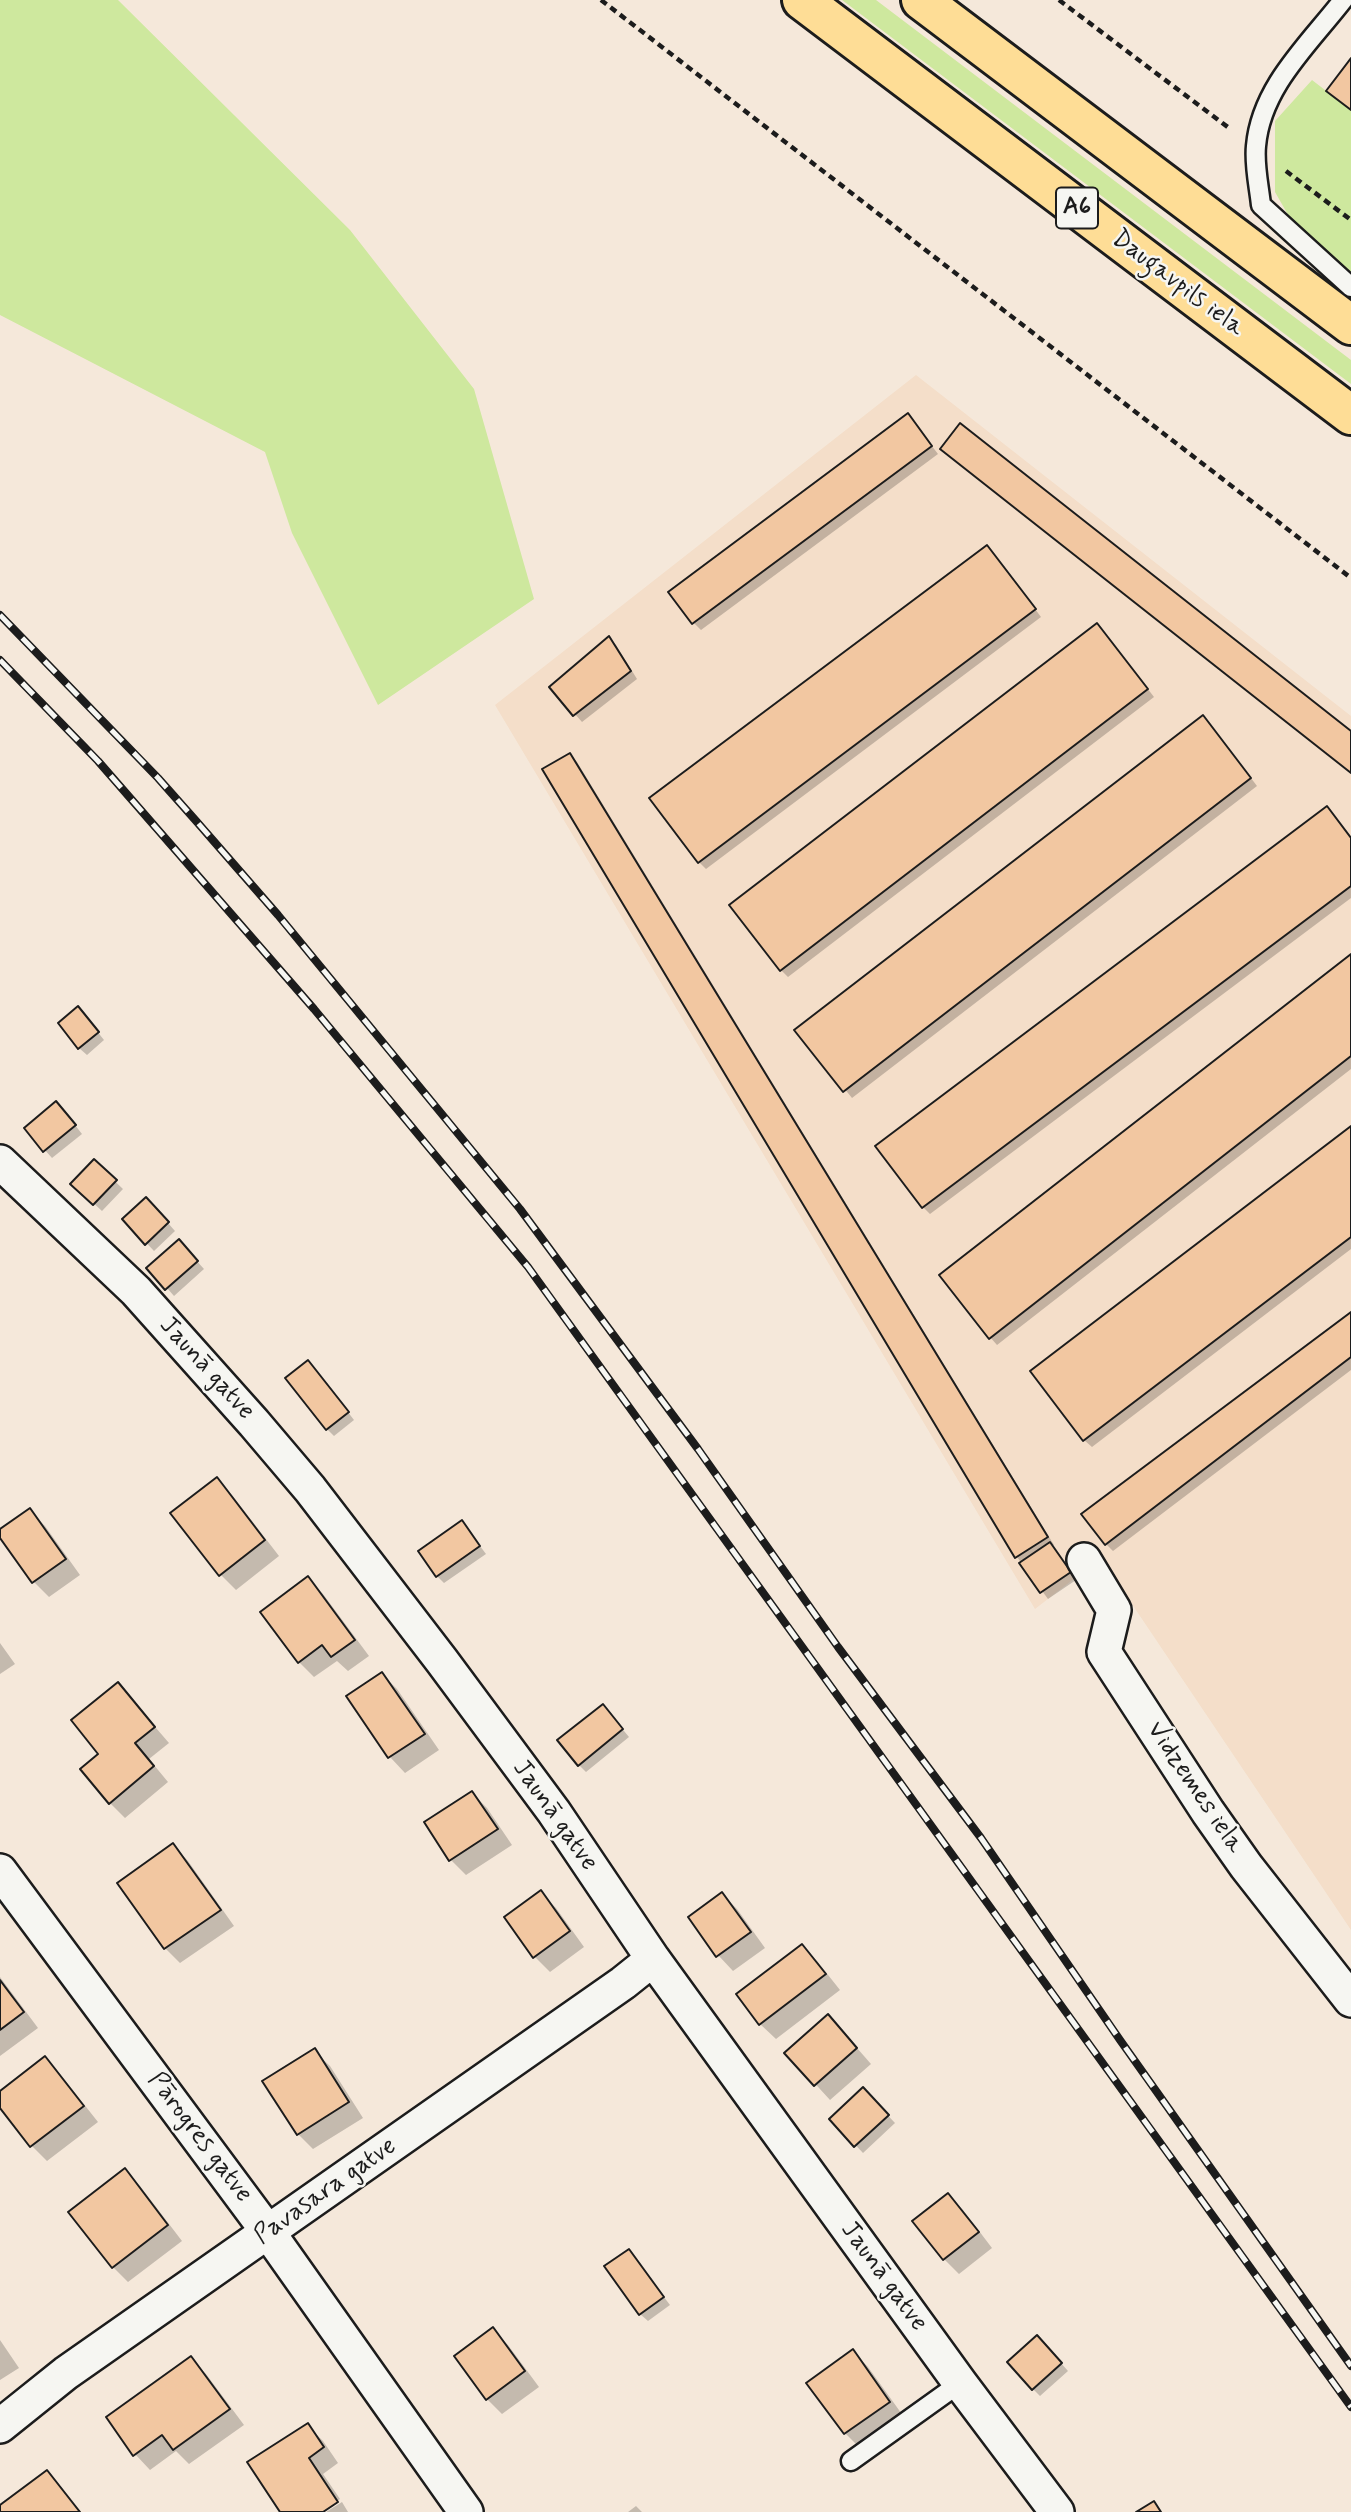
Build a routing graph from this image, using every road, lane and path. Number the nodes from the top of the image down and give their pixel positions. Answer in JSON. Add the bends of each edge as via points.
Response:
{"nodes":[{"id":1,"x":601,"y":0,"type":"edge"},
{"id":2,"x":802,"y":0,"type":"edge"},
{"id":3,"x":921,"y":0,"type":"edge"},
{"id":4,"x":1059,"y":0,"type":"edge"},
{"id":5,"x":1343,"y":0,"type":"edge"},
{"id":6,"x":1256,"y":148,"type":"junction"},
{"id":7,"x":1351,"y":220,"type":"edge"},
{"id":8,"x":1351,"y":288,"type":"edge"},
{"id":9,"x":1351,"y":325,"type":"edge"},
{"id":10,"x":1351,"y":415,"type":"edge"},
{"id":11,"x":1351,"y":578,"type":"edge"},
{"id":12,"x":0,"y":1162,"type":"edge"},
{"id":13,"x":1084,"y":1560,"type":"dead end"},
{"id":14,"x":0,"y":1871,"type":"edge"},
{"id":15,"x":653,"y":1959,"type":"junction"},
{"id":16,"x":1351,"y":2000,"type":"edge"},
{"id":17,"x":268,"y":2232,"type":"junction"},
{"id":18,"x":960,"y":2383,"type":"junction"},
{"id":19,"x":0,"y":2426,"type":"edge"},
{"id":20,"x":851,"y":2461,"type":"dead end"},
{"id":21,"x":466,"y":2512,"type":"edge"},
{"id":22,"x":1057,"y":2512,"type":"edge"}],
"edges":[{"from":1,"to":11,"type":"path"},
{"from":2,"to":10,"type":"highway","name":"Daugavpils iela","number":"A6"},
{"from":3,"to":9,"type":"highway"},
{"from":4,"to":6,"type":"path"},
{"from":5,"to":6,"type":"lane","via":[[1285,71],[1261,116]]},
{"from":6,"to":7,"type":"path"},
{"from":6,"to":8,"type":"lane","via":[[1261,205]]},
{"from":12,"to":15,"type":"street","name":"Jaunā gatve","via":[[136,1291],[310,1489],[554,1812]]},
{"from":13,"to":16,"type":"street","name":"Vidzemes iela","via":[[1114,1609],[1104,1653],[1246,1866]]},
{"from":14,"to":17,"type":"street","name":"Pārogres gatve"},
{"from":15,"to":17,"type":"street","name":"Pavasara gatve"},
{"from":15,"to":18,"type":"street","name":"Jaunā gatve"},
{"from":17,"to":19,"type":"street","name":"Pavasara gatve"},
{"from":17,"to":21,"type":"street","name":"Pārogres gatve"},
{"from":18,"to":20,"type":"lane"},
{"from":18,"to":22,"type":"street","name":"Jaunā gatve"}]}
